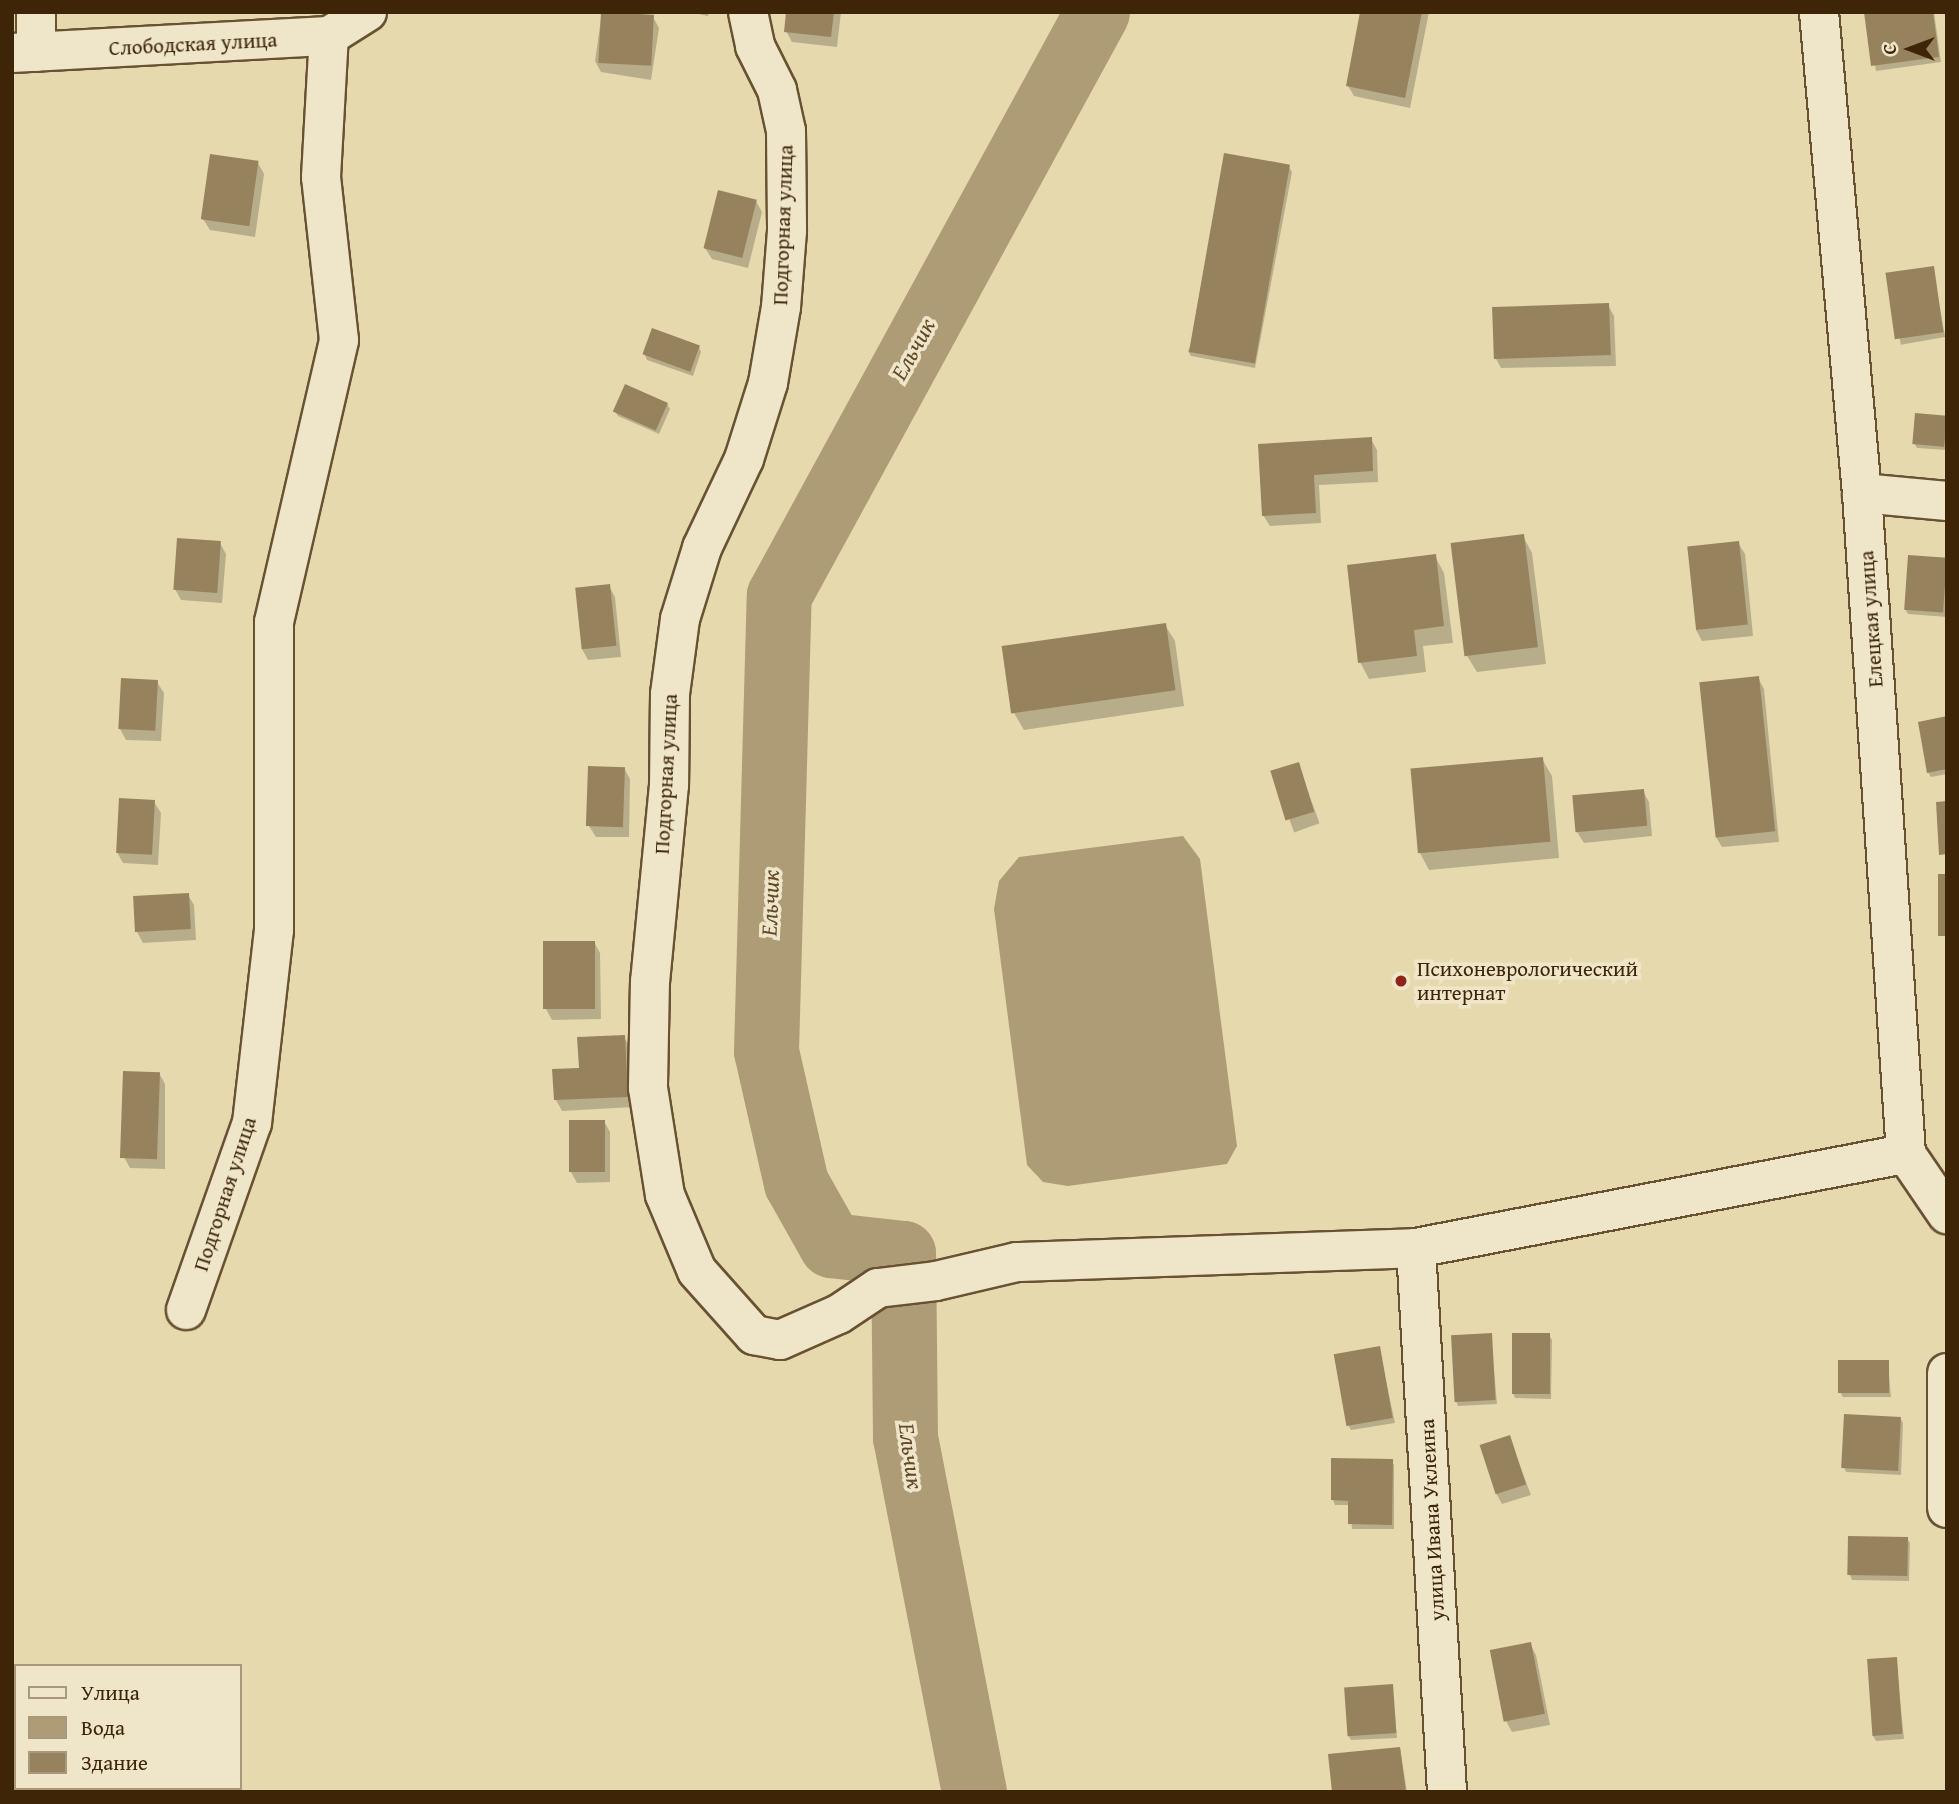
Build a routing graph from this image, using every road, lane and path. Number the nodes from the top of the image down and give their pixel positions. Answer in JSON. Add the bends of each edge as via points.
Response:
{"nodes":[{"id":1,"x":36,"y":12,"type":"edge"},
{"id":2,"x":367,"y":12,"type":"edge"},
{"id":3,"x":748,"y":12,"type":"edge"},
{"id":4,"x":1819,"y":12,"type":"edge"},
{"id":5,"x":329,"y":36,"type":"junction"},
{"id":6,"x":24,"y":52,"type":"edge"},
{"id":7,"x":1862,"y":493,"type":"junction"},
{"id":8,"x":1947,"y":501,"type":"edge"},
{"id":9,"x":1906,"y":1154,"type":"junction"},
{"id":10,"x":1947,"y":1214,"type":"edge"},
{"id":11,"x":1416,"y":1248,"type":"junction"},
{"id":12,"x":186,"y":1310,"type":"dead end"},
{"id":13,"x":1947,"y":1373,"type":"edge"},
{"id":14,"x":1947,"y":1508,"type":"edge"},
{"id":15,"x":1447,"y":1792,"type":"edge"}],
"edges":[{"from":1,"to":6,"type":"street"},
{"from":2,"to":5,"type":"street","name":"Слободская улица"},
{"from":3,"to":11,"type":"street","name":"Подгорная улица","via":[[755,46],[777,90],[786,131],[787,231],[781,307],[768,383],[744,459],[702,548],[680,620],[670,694],[669,785],[650,981],[648,1088],[664,1195],[697,1271],[754,1335],[780,1340],[839,1314],[878,1288],[936,1282],[1017,1262]]},
{"from":4,"to":7,"type":"street","name":"Елецкая улица"},
{"from":5,"to":6,"type":"street","name":"Слободская улица"},
{"from":5,"to":12,"type":"street","name":"Подгорная улица","via":[[321,177],[339,340],[274,622],[274,930],[252,1122]]},
{"from":7,"to":8,"type":"street"},
{"from":7,"to":9,"type":"street","name":"Елецкая улица"},
{"from":9,"to":10,"type":"street"},
{"from":9,"to":11,"type":"street","name":"Подгорная улица"},
{"from":11,"to":15,"type":"street","name":"улица Ивана Уклеина"},
{"from":13,"to":14,"type":"street"}]}
